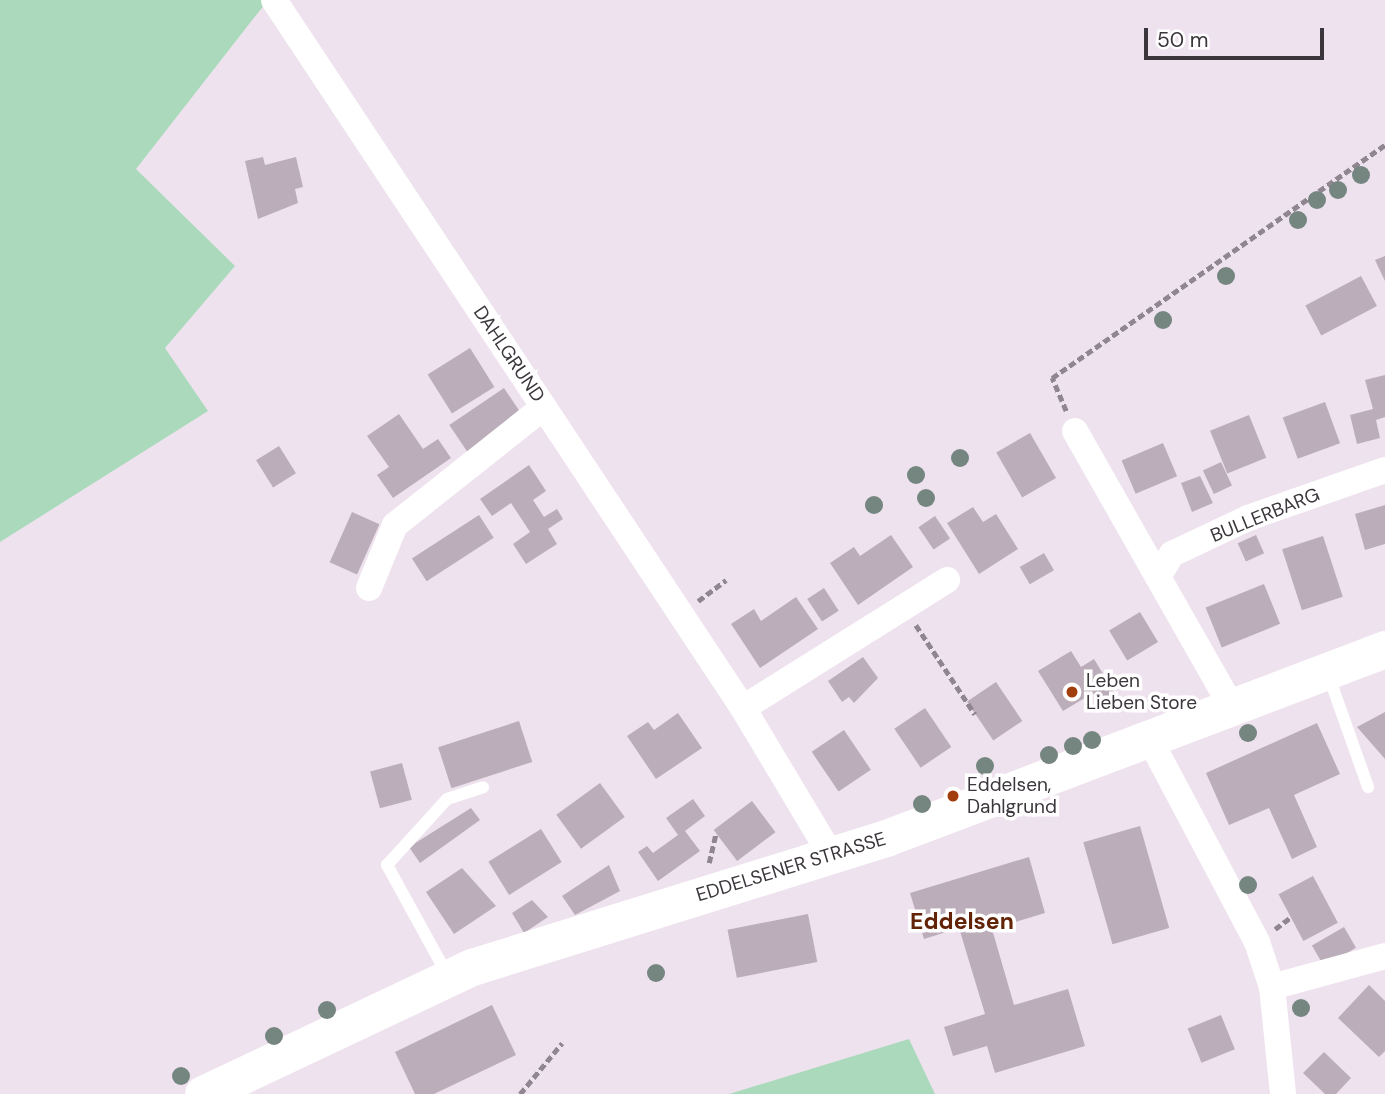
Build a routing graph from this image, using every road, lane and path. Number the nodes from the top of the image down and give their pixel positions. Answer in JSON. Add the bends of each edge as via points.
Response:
{"nodes":[{"id":1,"x":274,"y":0,"type":"edge"},
{"id":2,"x":1385,"y":145,"type":"edge"},
{"id":3,"x":544,"y":407,"type":"junction"},
{"id":4,"x":1075,"y":431,"type":"joint"},
{"id":5,"x":1385,"y":470,"type":"edge"},
{"id":6,"x":1158,"y":577,"type":"junction"},
{"id":7,"x":726,"y":580,"type":"dead end"},
{"id":8,"x":947,"y":580,"type":"dead end"},
{"id":9,"x":369,"y":588,"type":"dead end"},
{"id":10,"x":905,"y":607,"type":"junction"},
{"id":11,"x":679,"y":611,"type":"junction"},
{"id":12,"x":1385,"y":649,"type":"edge"},
{"id":13,"x":1326,"y":667,"type":"junction"},
{"id":14,"x":1230,"y":704,"type":"junction"},
{"id":15,"x":743,"y":708,"type":"junction"},
{"id":16,"x":975,"y":714,"type":"dead end"},
{"id":17,"x":1149,"y":738,"type":"junction"},
{"id":18,"x":483,"y":787,"type":"dead end"},
{"id":19,"x":1368,"y":787,"type":"dead end"},
{"id":20,"x":831,"y":855,"type":"junction"},
{"id":21,"x":1385,"y":956,"type":"edge"},
{"id":22,"x":449,"y":977,"type":"junction"},
{"id":23,"x":1272,"y":987,"type":"junction"},
{"id":24,"x":562,"y":1042,"type":"dead end"},
{"id":25,"x":202,"y":1094,"type":"edge"},
{"id":26,"x":520,"y":1094,"type":"edge"},
{"id":27,"x":1283,"y":1094,"type":"edge"}],
"edges":[{"from":1,"to":3,"type":"street","name":"DAHLGRUND"},
{"from":2,"to":4,"type":"path","via":[[1052,379]]},
{"from":3,"to":9,"type":"street","via":[[396,525]]},
{"from":3,"to":11,"type":"street","name":"DAHLGRUND"},
{"from":4,"to":6,"type":"street"},
{"from":5,"to":6,"type":"street","name":"BULLERBARG","via":[[1183,549]]},
{"from":6,"to":14,"type":"street"},
{"from":7,"to":11,"type":"path","via":[[723,588]]},
{"from":8,"to":10,"type":"street"},
{"from":10,"to":15,"type":"street"},
{"from":10,"to":16,"type":"path"},
{"from":11,"to":15,"type":"street","name":"DAHLGRUND"},
{"from":12,"to":13,"type":"street","name":"EDDELSENER STRASSE"},
{"from":13,"to":14,"type":"street","name":"EDDELSENER STRASSE"},
{"from":13,"to":19,"type":"lane"},
{"from":14,"to":17,"type":"street","name":"EDDELSENER STRASSE"},
{"from":15,"to":20,"type":"street","name":"DAHLGRUND"},
{"from":17,"to":20,"type":"street","name":"EDDELSENER STRASSE"},
{"from":17,"to":23,"type":"street","via":[[1257,942]]},
{"from":18,"to":22,"type":"lane","via":[[447,799],[387,865]]},
{"from":20,"to":22,"type":"street","name":"EDDELSENER STRASSE"},
{"from":21,"to":23,"type":"street"},
{"from":22,"to":25,"type":"street","name":"EDDELSENER STRASSE"},
{"from":23,"to":27,"type":"street"},
{"from":24,"to":26,"type":"path"}]}
